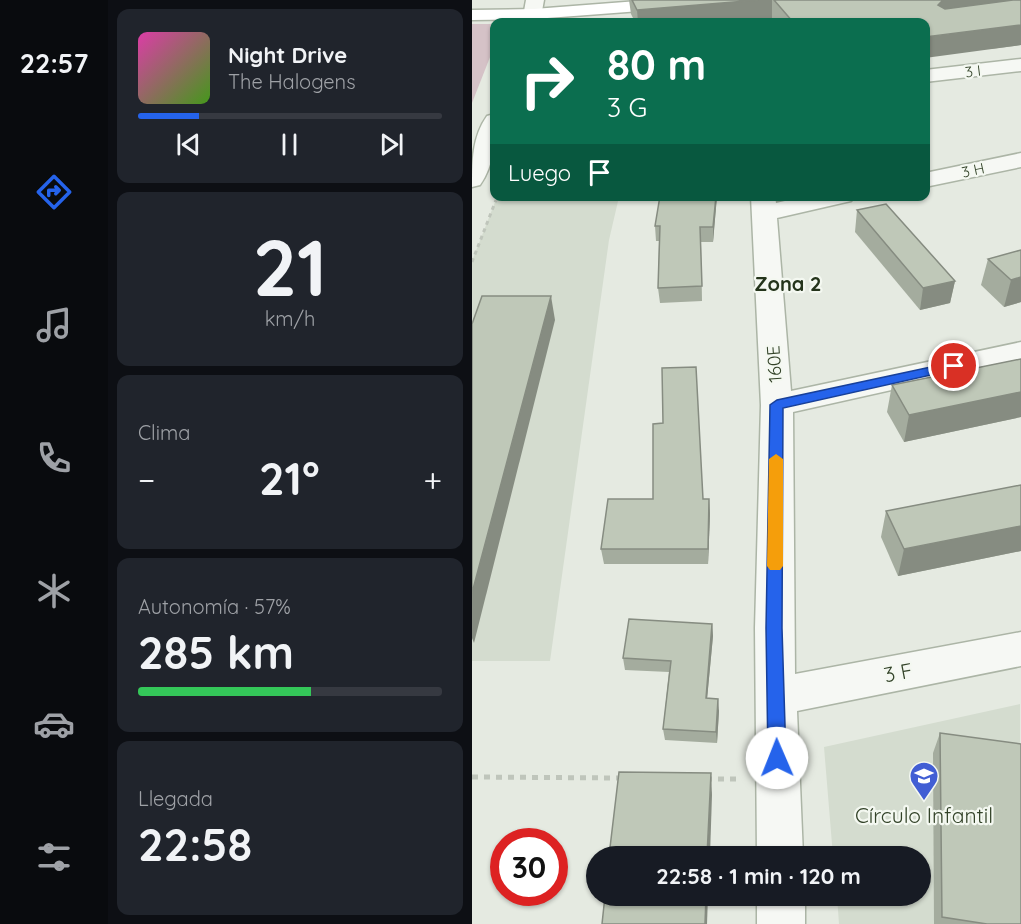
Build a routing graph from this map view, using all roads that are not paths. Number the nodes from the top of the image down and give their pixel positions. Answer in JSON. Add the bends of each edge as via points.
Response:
{"nodes":[{"id":1,"x":720,"y":0,"type":"edge"},
{"id":2,"x":533,"y":12,"type":"edge"},
{"id":3,"x":472,"y":15,"type":"edge"},
{"id":4,"x":1021,"y":65,"type":"edge"},
{"id":5,"x":930,"y":75,"type":"edge"},
{"id":6,"x":490,"y":131,"type":"edge"},
{"id":7,"x":1021,"y":160,"type":"edge"},
{"id":8,"x":930,"y":179,"type":"edge"},
{"id":9,"x":472,"y":180,"type":"edge"},
{"id":10,"x":798,"y":201,"type":"edge"},
{"id":11,"x":763,"y":205,"type":"edge"},
{"id":12,"x":1021,"y":351,"type":"edge"},
{"id":13,"x":777,"y":405,"type":"junction"},
{"id":14,"x":1021,"y":649,"type":"edge"},
{"id":15,"x":776,"y":696,"type":"junction"},
{"id":16,"x":780,"y":846,"type":"edge"},
{"id":17,"x":781,"y":906,"type":"edge"},
{"id":18,"x":781,"y":924,"type":"edge"}],
"edges":[{"from":1,"to":2,"type":"street"},
{"from":2,"to":3,"type":"street"},
{"from":4,"to":5,"type":"street","name":"3 I"},
{"from":6,"to":9,"type":"street"},
{"from":7,"to":8,"type":"street","name":"3 H"},
{"from":10,"to":11,"type":"street"},
{"from":11,"to":13,"type":"street","name":"160E"},
{"from":12,"to":13,"type":"street"},
{"from":13,"to":15,"type":"street","name":"160E"},
{"from":14,"to":15,"type":"street","name":"3 F"},
{"from":15,"to":16,"type":"street","name":"160E"},
{"from":17,"to":18,"type":"street"}]}
